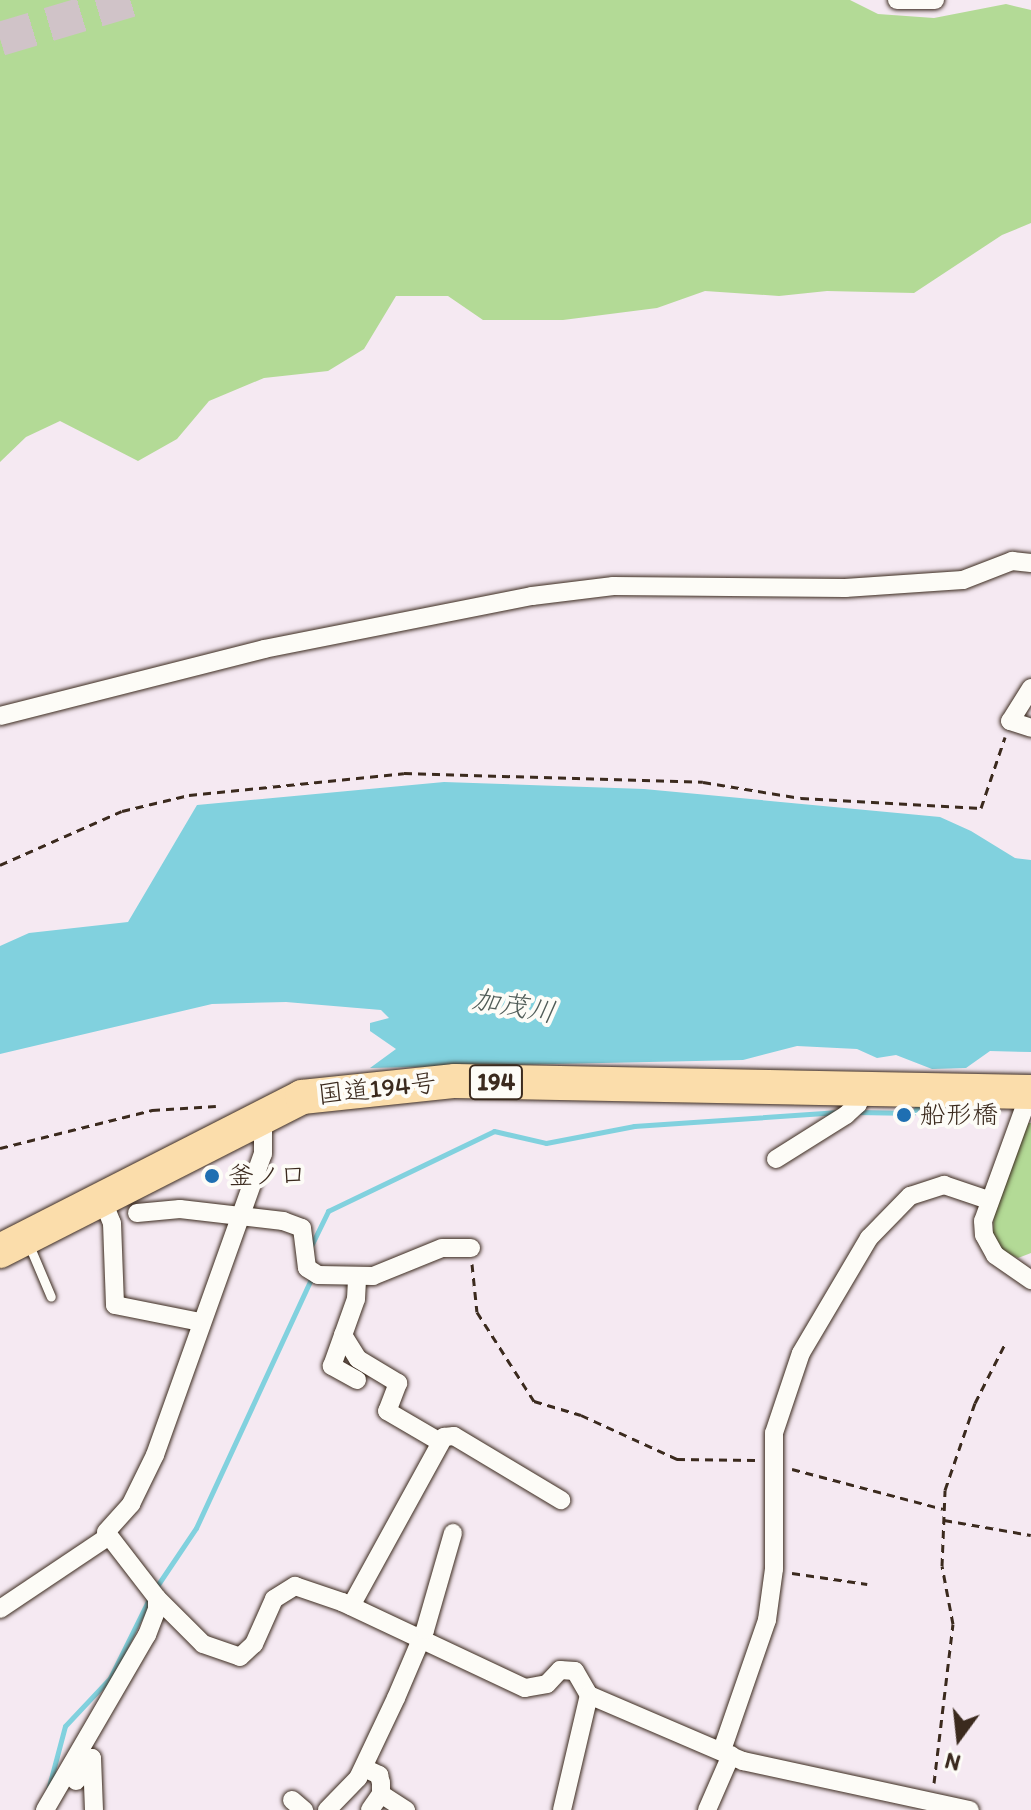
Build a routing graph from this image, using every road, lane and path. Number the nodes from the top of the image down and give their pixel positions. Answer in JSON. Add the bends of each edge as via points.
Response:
{"nodes":[{"id":1,"x":897,"y":0,"type":"edge"},
{"id":2,"x":935,"y":0,"type":"edge"},
{"id":3,"x":1031,"y":563,"type":"edge"},
{"id":4,"x":1031,"y":688,"type":"edge"},
{"id":5,"x":0,"y":716,"type":"edge"},
{"id":6,"x":1010,"y":721,"type":"junction"},
{"id":7,"x":1031,"y":728,"type":"edge"},
{"id":8,"x":0,"y":865,"type":"edge"},
{"id":9,"x":863,"y":1086,"type":"junction"},
{"id":10,"x":1031,"y":1092,"type":"edge"},
{"id":11,"x":216,"y":1106,"type":"dead end"},
{"id":12,"x":263,"y":1114,"type":"junction"},
{"id":13,"x":0,"y":1148,"type":"edge"},
{"id":14,"x":776,"y":1159,"type":"dead end"},
{"id":15,"x":988,"y":1200,"type":"junction"},
{"id":16,"x":103,"y":1201,"type":"junction"},
{"id":17,"x":137,"y":1213,"type":"dead end"},
{"id":18,"x":239,"y":1217,"type":"junction"},
{"id":19,"x":13,"y":1244,"type":"edge"},
{"id":20,"x":471,"y":1248,"type":"joint"},
{"id":21,"x":357,"y":1278,"type":"junction"},
{"id":22,"x":1031,"y":1280,"type":"edge"},
{"id":23,"x":51,"y":1297,"type":"dead end"},
{"id":24,"x":200,"y":1322,"type":"junction"},
{"id":25,"x":343,"y":1335,"type":"junction"},
{"id":26,"x":1006,"y":1342,"type":"dead end"},
{"id":27,"x":357,"y":1380,"type":"dead end"},
{"id":28,"x":440,"y":1442,"type":"junction"},
{"id":29,"x":773,"y":1465,"type":"junction"},
{"id":30,"x":561,"y":1500,"type":"dead end"},
{"id":31,"x":943,"y":1509,"type":"junction"},
{"id":32,"x":944,"y":1520,"type":"junction"},
{"id":33,"x":453,"y":1533,"type":"dead end"},
{"id":34,"x":1031,"y":1535,"type":"edge"},
{"id":35,"x":106,"y":1538,"type":"junction"},
{"id":36,"x":774,"y":1569,"type":"junction"},
{"id":37,"x":867,"y":1584,"type":"dead end"},
{"id":38,"x":157,"y":1598,"type":"junction"},
{"id":39,"x":351,"y":1606,"type":"junction"},
{"id":40,"x":0,"y":1609,"type":"edge"},
{"id":41,"x":422,"y":1638,"type":"junction"},
{"id":42,"x":589,"y":1695,"type":"junction"},
{"id":43,"x":726,"y":1753,"type":"junction"},
{"id":44,"x":364,"y":1768,"type":"junction"},
{"id":45,"x":930,"y":1801,"type":"junction"},
{"id":46,"x":376,"y":1802,"type":"edge"},
{"id":47,"x":51,"y":1803,"type":"edge"},
{"id":48,"x":94,"y":1810,"type":"edge"},
{"id":49,"x":327,"y":1810,"type":"edge"},
{"id":50,"x":406,"y":1810,"type":"edge"},
{"id":51,"x":562,"y":1810,"type":"edge"},
{"id":52,"x":707,"y":1810,"type":"edge"},
{"id":53,"x":970,"y":1810,"type":"edge"}],
"edges":[{"from":1,"to":2,"type":"street"},
{"from":3,"to":5,"type":"street","via":[[1012,561],[963,580],[889,585],[613,586],[532,596],[264,649]]},
{"from":4,"to":6,"type":"street"},
{"from":6,"to":7,"type":"street"},
{"from":6,"to":8,"type":"path","via":[[981,808],[801,798],[703,782],[404,773],[176,798],[122,811]]},
{"from":9,"to":10,"type":"highway","name":"国道194号","number":"194"},
{"from":9,"to":12,"type":"highway","name":"国道194号","number":"194","via":[[455,1081],[302,1097]]},
{"from":9,"to":14,"type":"street","via":[[858,1104],[846,1115]]},
{"from":10,"to":15,"type":"street"},
{"from":11,"to":13,"type":"path","via":[[152,1110]]},
{"from":12,"to":16,"type":"highway","name":"国道194号","number":"194"},
{"from":12,"to":18,"type":"street","via":[[263,1154]]},
{"from":15,"to":22,"type":"street","via":[[983,1221],[989,1246]]},
{"from":15,"to":29,"type":"street","via":[[944,1185],[925,1187],[869,1238],[801,1353],[774,1433]]},
{"from":16,"to":19,"type":"highway","name":"国道194号","number":"194"},
{"from":16,"to":24,"type":"street","via":[[112,1223],[115,1305]]},
{"from":17,"to":18,"type":"street","via":[[180,1209]]},
{"from":18,"to":21,"type":"street","via":[[302,1228],[307,1268],[318,1275]]},
{"from":18,"to":24,"type":"street"},
{"from":19,"to":23,"type":"lane"},
{"from":20,"to":21,"type":"street","via":[[442,1248]]},
{"from":20,"to":29,"type":"path","via":[[477,1312],[534,1401],[581,1415],[677,1459]]},
{"from":21,"to":25,"type":"street"},
{"from":24,"to":35,"type":"street","via":[[155,1455],[131,1504]]},
{"from":25,"to":27,"type":"street","via":[[332,1366]]},
{"from":25,"to":28,"type":"street","via":[[358,1359],[398,1383],[387,1411]]},
{"from":26,"to":31,"type":"path","via":[[975,1403]]},
{"from":28,"to":30,"type":"street","via":[[454,1436]]},
{"from":28,"to":39,"type":"street"},
{"from":29,"to":31,"type":"path","via":[[833,1476]]},
{"from":29,"to":36,"type":"street"},
{"from":31,"to":32,"type":"path"},
{"from":32,"to":34,"type":"path"},
{"from":32,"to":45,"type":"path","via":[[942,1566],[953,1624],[940,1761]]},
{"from":33,"to":41,"type":"street"},
{"from":35,"to":38,"type":"street"},
{"from":35,"to":40,"type":"street"},
{"from":36,"to":37,"type":"path"},
{"from":36,"to":43,"type":"street","via":[[758,1655]]},
{"from":38,"to":39,"type":"street","via":[[187,1632],[232,1657],[248,1652],[274,1599],[289,1588]]},
{"from":38,"to":47,"type":"street","via":[[147,1635],[82,1740]]},
{"from":39,"to":41,"type":"street"},
{"from":41,"to":42,"type":"street","via":[[525,1688],[547,1684],[567,1668],[575,1671]]},
{"from":41,"to":44,"type":"street"},
{"from":42,"to":43,"type":"street"},
{"from":42,"to":51,"type":"street"},
{"from":43,"to":45,"type":"street"},
{"from":43,"to":52,"type":"street"},
{"from":44,"to":46,"type":"street","via":[[379,1775]]},
{"from":44,"to":49,"type":"street"},
{"from":45,"to":53,"type":"street"},
{"from":46,"to":50,"type":"street"},
{"from":47,"to":48,"type":"street","via":[[73,1788],[92,1758]]}]}
